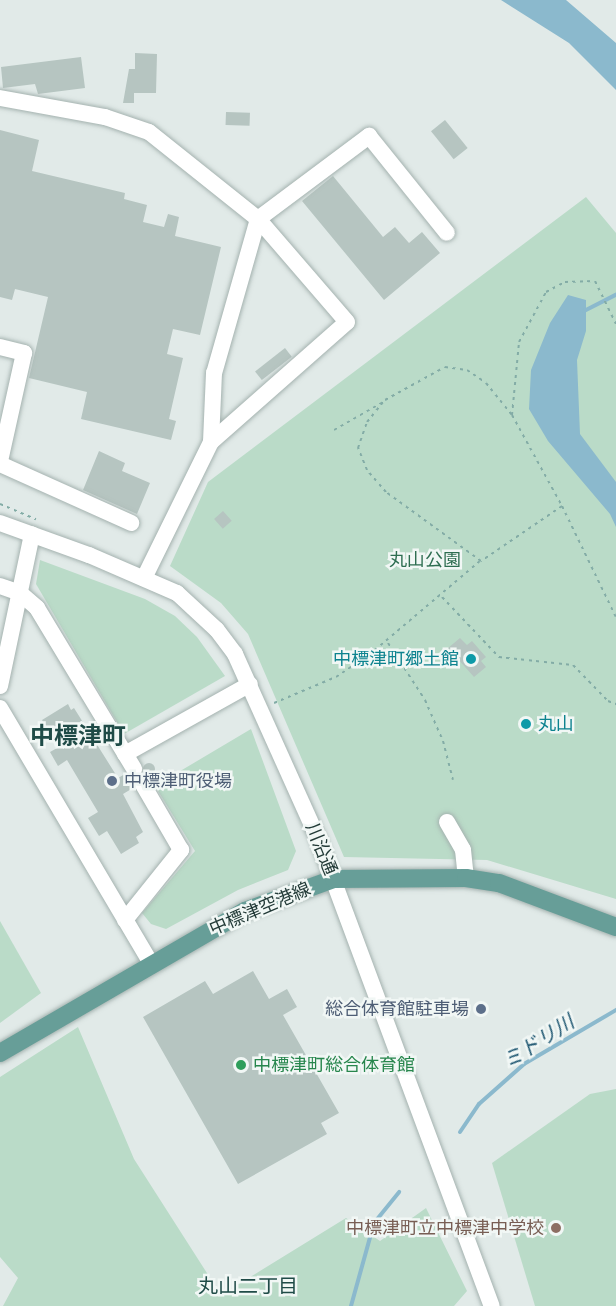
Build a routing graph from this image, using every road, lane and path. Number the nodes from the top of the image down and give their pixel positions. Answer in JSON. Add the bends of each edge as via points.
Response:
{"nodes":[{"id":1,"x":0,"y":98,"type":"edge"},
{"id":2,"x":258,"y":219,"type":"junction"},
{"id":3,"x":447,"y":233,"type":"dead end"},
{"id":4,"x":616,"y":324,"type":"edge"},
{"id":5,"x":0,"y":347,"type":"edge"},
{"id":6,"x":385,"y":400,"type":"junction"},
{"id":7,"x":512,"y":416,"type":"junction"},
{"id":8,"x":334,"y":430,"type":"dead end"},
{"id":9,"x":211,"y":442,"type":"junction"},
{"id":10,"x":0,"y":462,"type":"edge"},
{"id":11,"x":562,"y":506,"type":"junction"},
{"id":12,"x":0,"y":523,"type":"edge"},
{"id":13,"x":131,"y":523,"type":"dead end"},
{"id":14,"x":32,"y":534,"type":"junction"},
{"id":15,"x":481,"y":561,"type":"junction"},
{"id":16,"x":144,"y":578,"type":"junction"},
{"id":17,"x":0,"y":586,"type":"edge"},
{"id":18,"x":20,"y":594,"type":"junction"},
{"id":19,"x":442,"y":596,"type":"junction"},
{"id":20,"x":616,"y":617,"type":"edge"},
{"id":21,"x":388,"y":641,"type":"junction"},
{"id":22,"x":250,"y":684,"type":"junction"},
{"id":23,"x":0,"y":686,"type":"edge"},
{"id":24,"x":274,"y":703,"type":"dead end"},
{"id":25,"x":616,"y":704,"type":"edge"},
{"id":26,"x":0,"y":708,"type":"edge"},
{"id":27,"x":124,"y":754,"type":"junction"},
{"id":28,"x":453,"y":780,"type":"dead end"},
{"id":29,"x":447,"y":822,"type":"dead end"},
{"id":30,"x":466,"y":878,"type":"junction"},
{"id":31,"x":334,"y":879,"type":"junction"},
{"id":32,"x":125,"y":920,"type":"junction"},
{"id":33,"x":616,"y":927,"type":"edge"},
{"id":34,"x":151,"y":963,"type":"junction"},
{"id":35,"x":0,"y":1053,"type":"edge"},
{"id":36,"x":492,"y":1306,"type":"edge"}],
"edges":[{"from":1,"to":2,"type":"street","via":[[105,117],[149,132]]},
{"from":2,"to":3,"type":"street","via":[[369,136]]},
{"from":2,"to":9,"type":"street","via":[[214,373]]},
{"from":2,"to":9,"type":"street","via":[[347,322]]},
{"from":4,"to":7,"type":"path","via":[[595,281],[565,282],[546,292],[519,342]]},
{"from":5,"to":10,"type":"street","via":[[24,352]]},
{"from":6,"to":7,"type":"path","via":[[445,367],[467,370],[486,383]]},
{"from":6,"to":8,"type":"path"},
{"from":6,"to":15,"type":"path","via":[[367,422],[358,448],[367,470],[386,492]]},
{"from":7,"to":11,"type":"path"},
{"from":9,"to":16,"type":"street"},
{"from":10,"to":13,"type":"street"},
{"from":11,"to":15,"type":"path"},
{"from":11,"to":20,"type":"path"},
{"from":12,"to":14,"type":"street","name":"川沿通"},
{"from":14,"to":16,"type":"street","name":"川沿通"},
{"from":14,"to":18,"type":"street"},
{"from":15,"to":19,"type":"path"},
{"from":16,"to":22,"type":"street","name":"川沿通","via":[[177,593],[217,630]]},
{"from":17,"to":18,"type":"street"},
{"from":18,"to":23,"type":"street"},
{"from":18,"to":27,"type":"street","via":[[38,608]]},
{"from":19,"to":21,"type":"path"},
{"from":19,"to":25,"type":"path","via":[[499,657],[573,665],[608,701]]},
{"from":21,"to":24,"type":"path","via":[[336,677]]},
{"from":21,"to":28,"type":"path","via":[[425,700],[443,741]]},
{"from":22,"to":27,"type":"street"},
{"from":22,"to":31,"type":"street","name":"川沿通"},
{"from":26,"to":32,"type":"street"},
{"from":27,"to":32,"type":"street","via":[[182,850]]},
{"from":29,"to":30,"type":"street","via":[[463,850]]},
{"from":30,"to":31,"type":"main road","name":"中標津空港線"},
{"from":30,"to":33,"type":"main road","name":"中標津空港線","via":[[499,883]]},
{"from":31,"to":34,"type":"main road","name":"中標津空港線","via":[[245,911]]},
{"from":31,"to":36,"type":"street","name":"川沿通"},
{"from":32,"to":34,"type":"street"},
{"from":34,"to":35,"type":"main road","name":"中標津空港線"}]}
